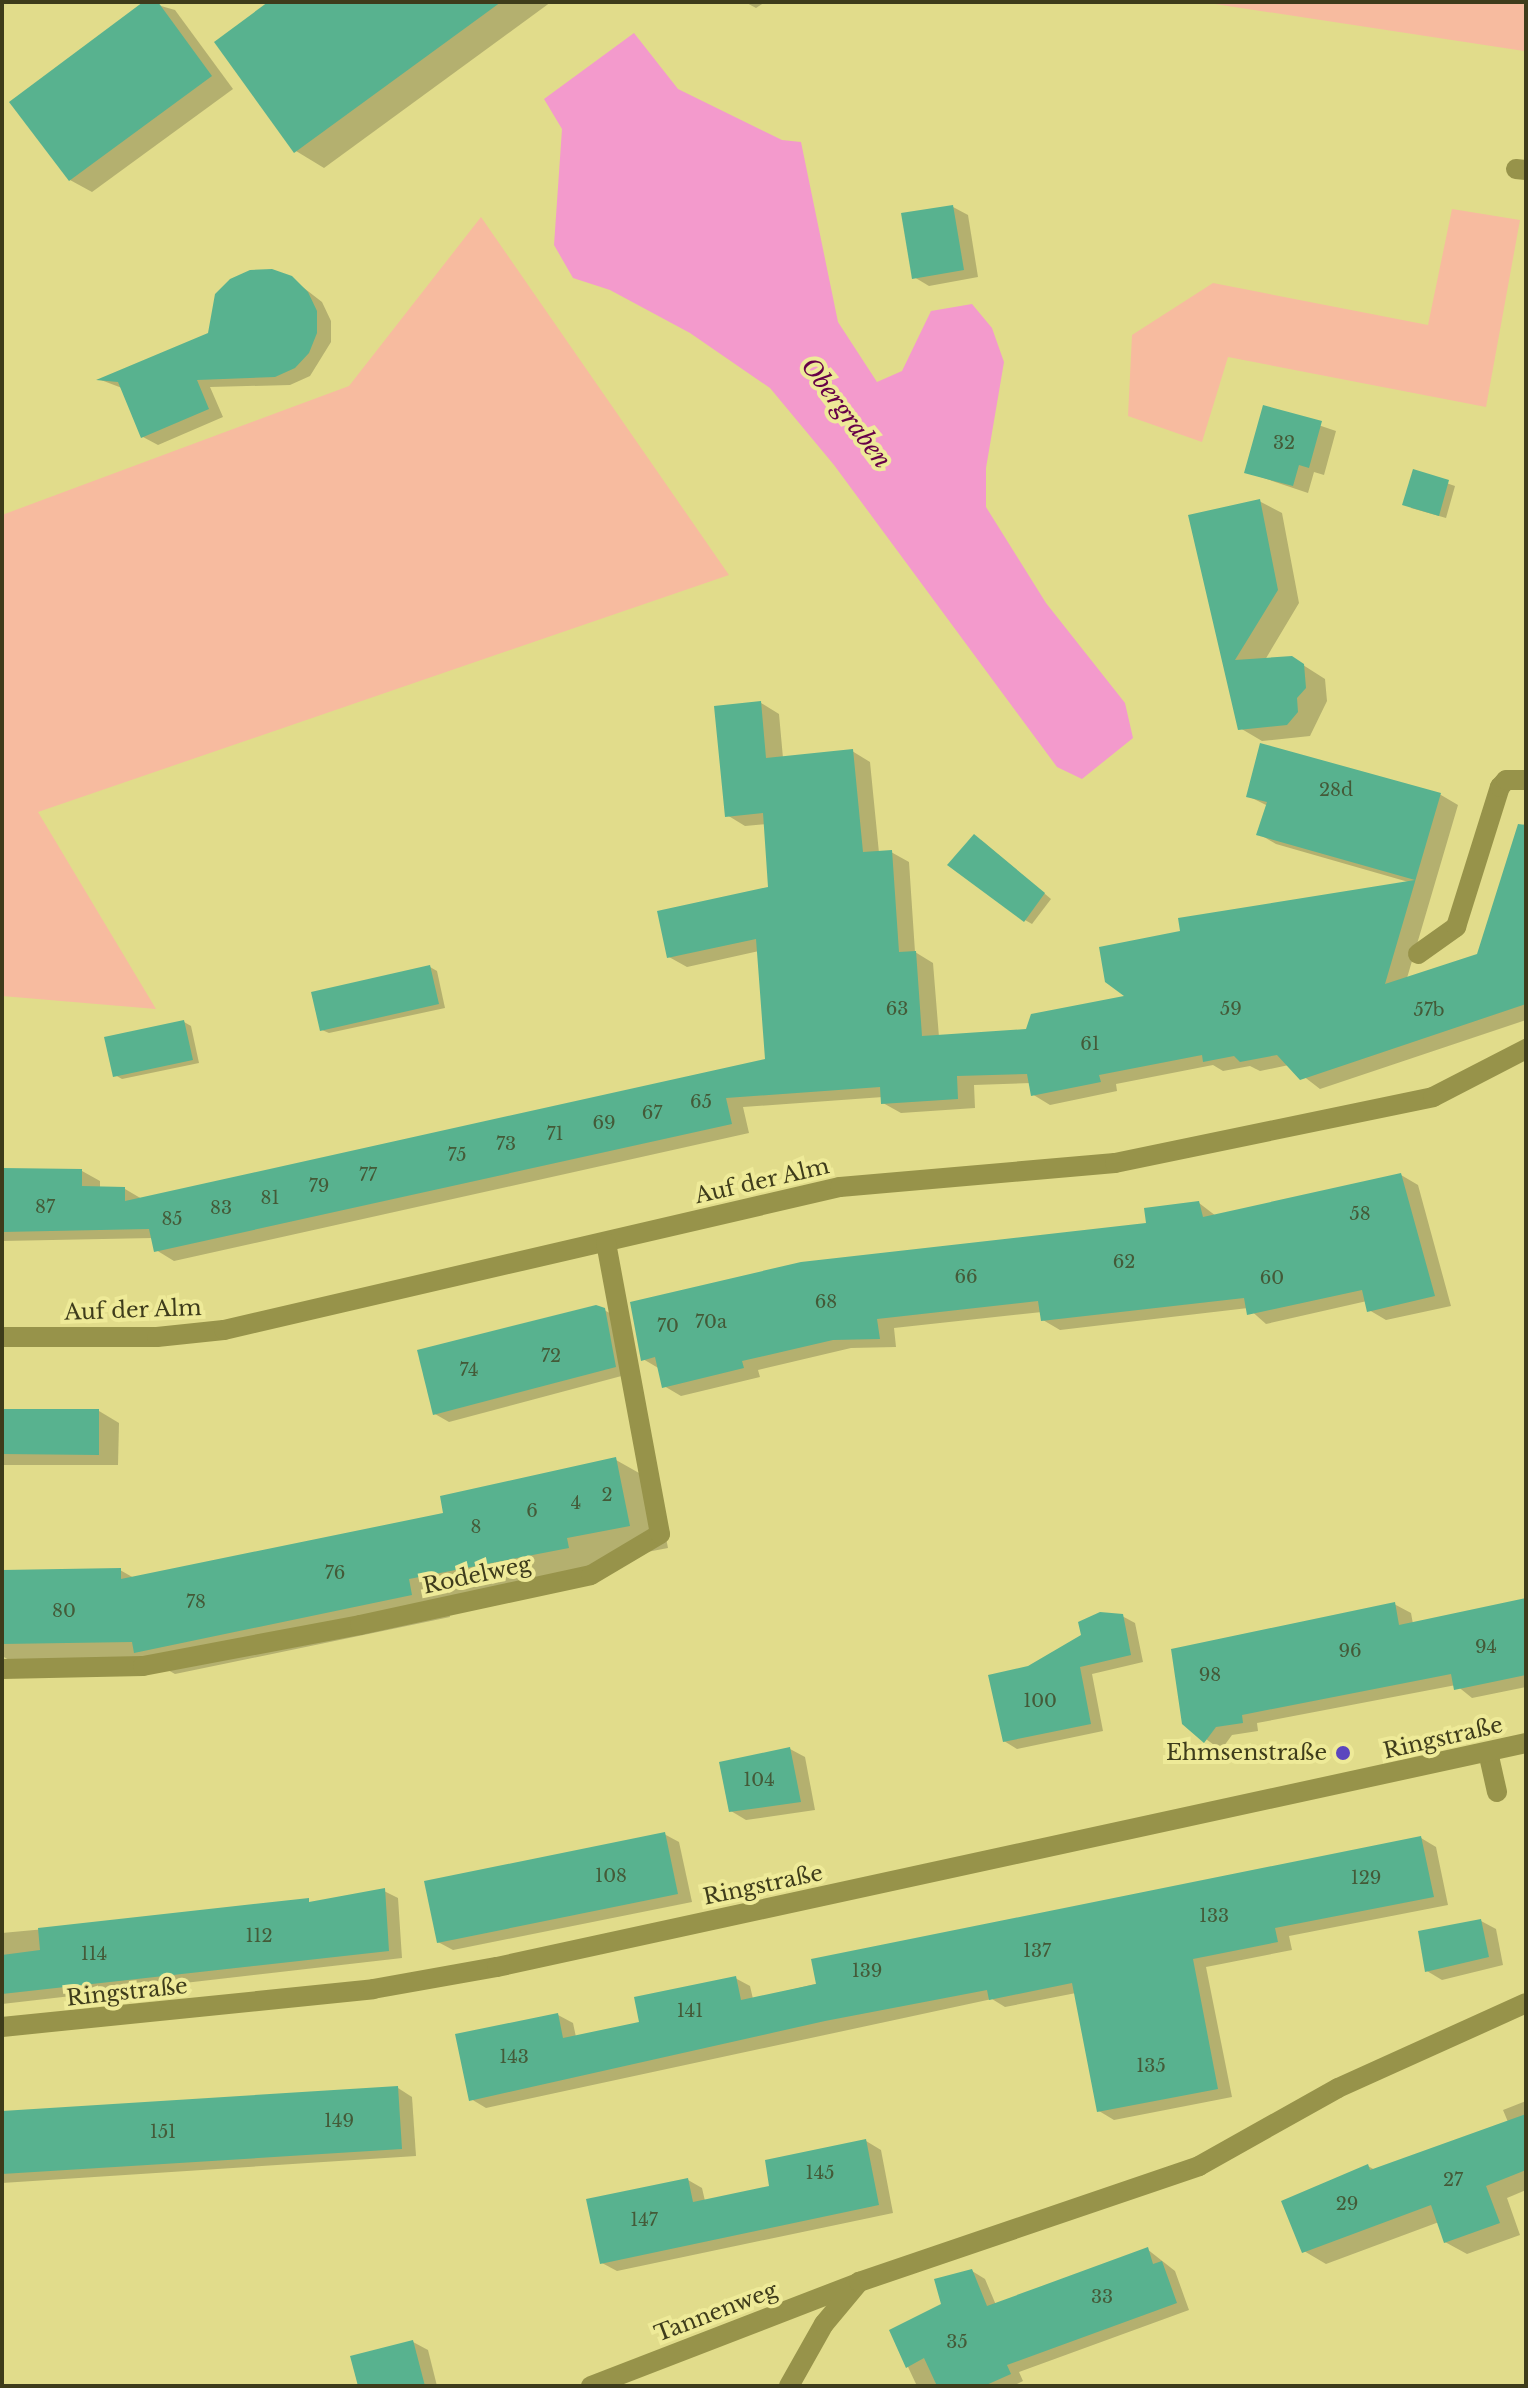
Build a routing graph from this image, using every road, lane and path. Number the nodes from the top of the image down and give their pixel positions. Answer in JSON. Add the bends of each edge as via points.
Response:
{"nodes":[{"id":1,"x":1526,"y":780,"type":"edge"},
{"id":2,"x":1418,"y":954,"type":"dead end"},
{"id":3,"x":1526,"y":1049,"type":"edge"},
{"id":4,"x":606,"y":1243,"type":"junction"},
{"id":5,"x":2,"y":1337,"type":"edge"},
{"id":6,"x":2,"y":1669,"type":"edge"},
{"id":7,"x":1526,"y":1743,"type":"edge"},
{"id":8,"x":1488,"y":1752,"type":"junction"},
{"id":9,"x":1497,"y":1792,"type":"dead end"},
{"id":10,"x":1526,"y":2003,"type":"edge"},
{"id":11,"x":2,"y":2027,"type":"edge"},
{"id":12,"x":859,"y":2282,"type":"junction"},
{"id":13,"x":591,"y":2386,"type":"edge"},
{"id":14,"x":789,"y":2386,"type":"edge"}],
"edges":[{"from":1,"to":2,"type":"street","via":[[1506,780],[1500,787],[1456,927]]},
{"from":3,"to":4,"type":"street","name":"Auf der Alm","via":[[1508,1062],[1418,1100],[1115,1163],[840,1187]]},
{"from":4,"to":5,"type":"street","name":"Auf der Alm","via":[[224,1330],[157,1337]]},
{"from":4,"to":6,"type":"street","name":"Rodelweg","via":[[660,1534],[591,1575],[360,1625],[143,1666]]},
{"from":7,"to":8,"type":"street","name":"Ringstraße"},
{"from":8,"to":9,"type":"street"},
{"from":8,"to":11,"type":"street","name":"Ringstraße","via":[[497,1967],[373,1989]]},
{"from":10,"to":12,"type":"street","via":[[1338,2088],[1199,2166]]},
{"from":12,"to":13,"type":"street","name":"Tannenweg"},
{"from":12,"to":14,"type":"street","via":[[824,2324]]}]}
